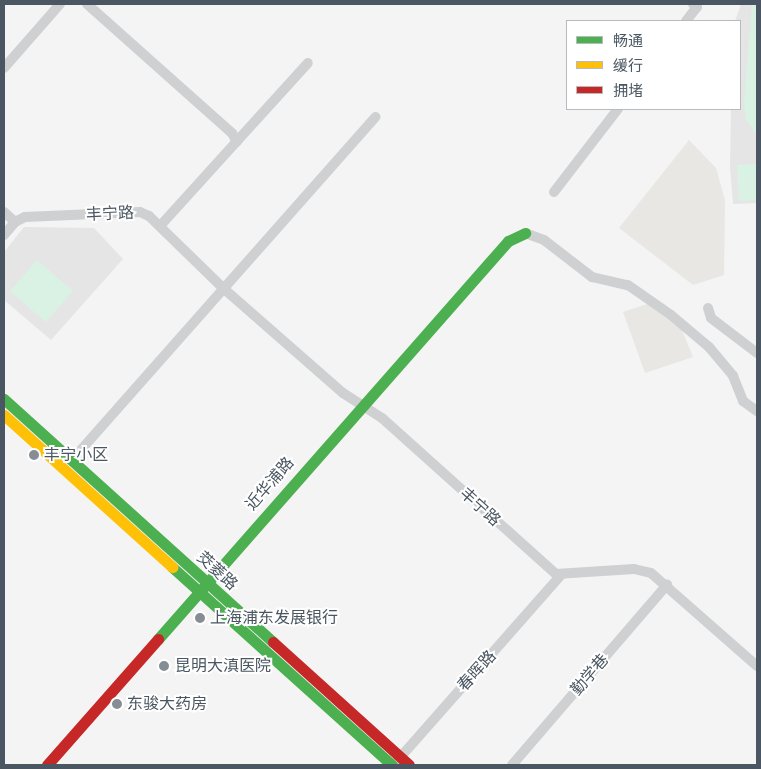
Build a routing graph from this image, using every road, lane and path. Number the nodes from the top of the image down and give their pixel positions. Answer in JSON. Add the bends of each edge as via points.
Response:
{"nodes":[{"id":1,"x":60,"y":4,"type":"edge"},
{"id":2,"x":87,"y":4,"type":"edge"},
{"id":3,"x":695,"y":5,"type":"edge"},
{"id":4,"x":687,"y":20,"type":"edge"},
{"id":5,"x":308,"y":63,"type":"dead end"},
{"id":6,"x":4,"y":68,"type":"edge"},
{"id":7,"x":617,"y":110,"type":"edge"},
{"id":8,"x":375,"y":117,"type":"dead end"},
{"id":9,"x":238,"y":142,"type":"junction"},
{"id":10,"x":554,"y":192,"type":"dead end"},
{"id":11,"x":4,"y":212,"type":"edge"},
{"id":12,"x":15,"y":222,"type":"junction"},
{"id":13,"x":160,"y":226,"type":"junction"},
{"id":14,"x":524,"y":233,"type":"joint"},
{"id":15,"x":4,"y":235,"type":"edge"},
{"id":16,"x":223,"y":288,"type":"junction"},
{"id":17,"x":708,"y":308,"type":"dead end"},
{"id":18,"x":757,"y":353,"type":"edge"},
{"id":19,"x":4,"y":400,"type":"edge"},
{"id":20,"x":362,"y":406,"type":"junction"},
{"id":21,"x":757,"y":411,"type":"edge"},
{"id":22,"x":4,"y":415,"type":"edge"},
{"id":23,"x":72,"y":460,"type":"junction"},
{"id":24,"x":560,"y":575,"type":"junction"},
{"id":25,"x":667,"y":585,"type":"junction"},
{"id":26,"x":202,"y":586,"type":"junction"},
{"id":27,"x":757,"y":666,"type":"edge"},
{"id":28,"x":399,"y":763,"type":"edge"},
{"id":29,"x":47,"y":765,"type":"edge"},
{"id":30,"x":512,"y":765,"type":"edge"}],
"edges":[{"from":1,"to":6,"type":"street"},
{"from":2,"to":9,"type":"street","via":[[232,132]]},
{"from":3,"to":4,"type":"street"},
{"from":5,"to":9,"type":"street"},
{"from":7,"to":10,"type":"street"},
{"from":8,"to":16,"type":"street"},
{"from":9,"to":13,"type":"street"},
{"from":11,"to":12,"type":"street"},
{"from":12,"to":13,"type":"street","name":"丰宁路","via":[[25,217],[140,212]]},
{"from":12,"to":15,"type":"street"},
{"from":13,"to":16,"type":"street","name":"丰宁路"},
{"from":14,"to":20,"type":"street","name":"近华浦路","via":[[508,241]]},
{"from":14,"to":21,"type":"street","via":[[544,240],[592,276],[628,285],[671,315],[709,347],[733,376],[743,401]]},
{"from":16,"to":20,"type":"street","name":"丰宁路"},
{"from":16,"to":23,"type":"street"},
{"from":17,"to":18,"type":"street","via":[[711,318]]},
{"from":19,"to":23,"type":"street","name":"茭菱路"},
{"from":20,"to":24,"type":"street","name":"丰宁路","via":[[382,418],[524,547]]},
{"from":20,"to":26,"type":"street","name":"近华浦路"},
{"from":22,"to":26,"type":"street","name":"茭菱路"},
{"from":23,"to":26,"type":"street","name":"茭菱路"},
{"from":24,"to":25,"type":"street","via":[[634,569],[652,573]]},
{"from":24,"to":28,"type":"street","name":"春晖路"},
{"from":25,"to":27,"type":"street"},
{"from":25,"to":30,"type":"street","name":"勤学巷"},
{"from":26,"to":28,"type":"street","name":"茭菱路"},
{"from":26,"to":29,"type":"street","name":"近华浦路"}]}
